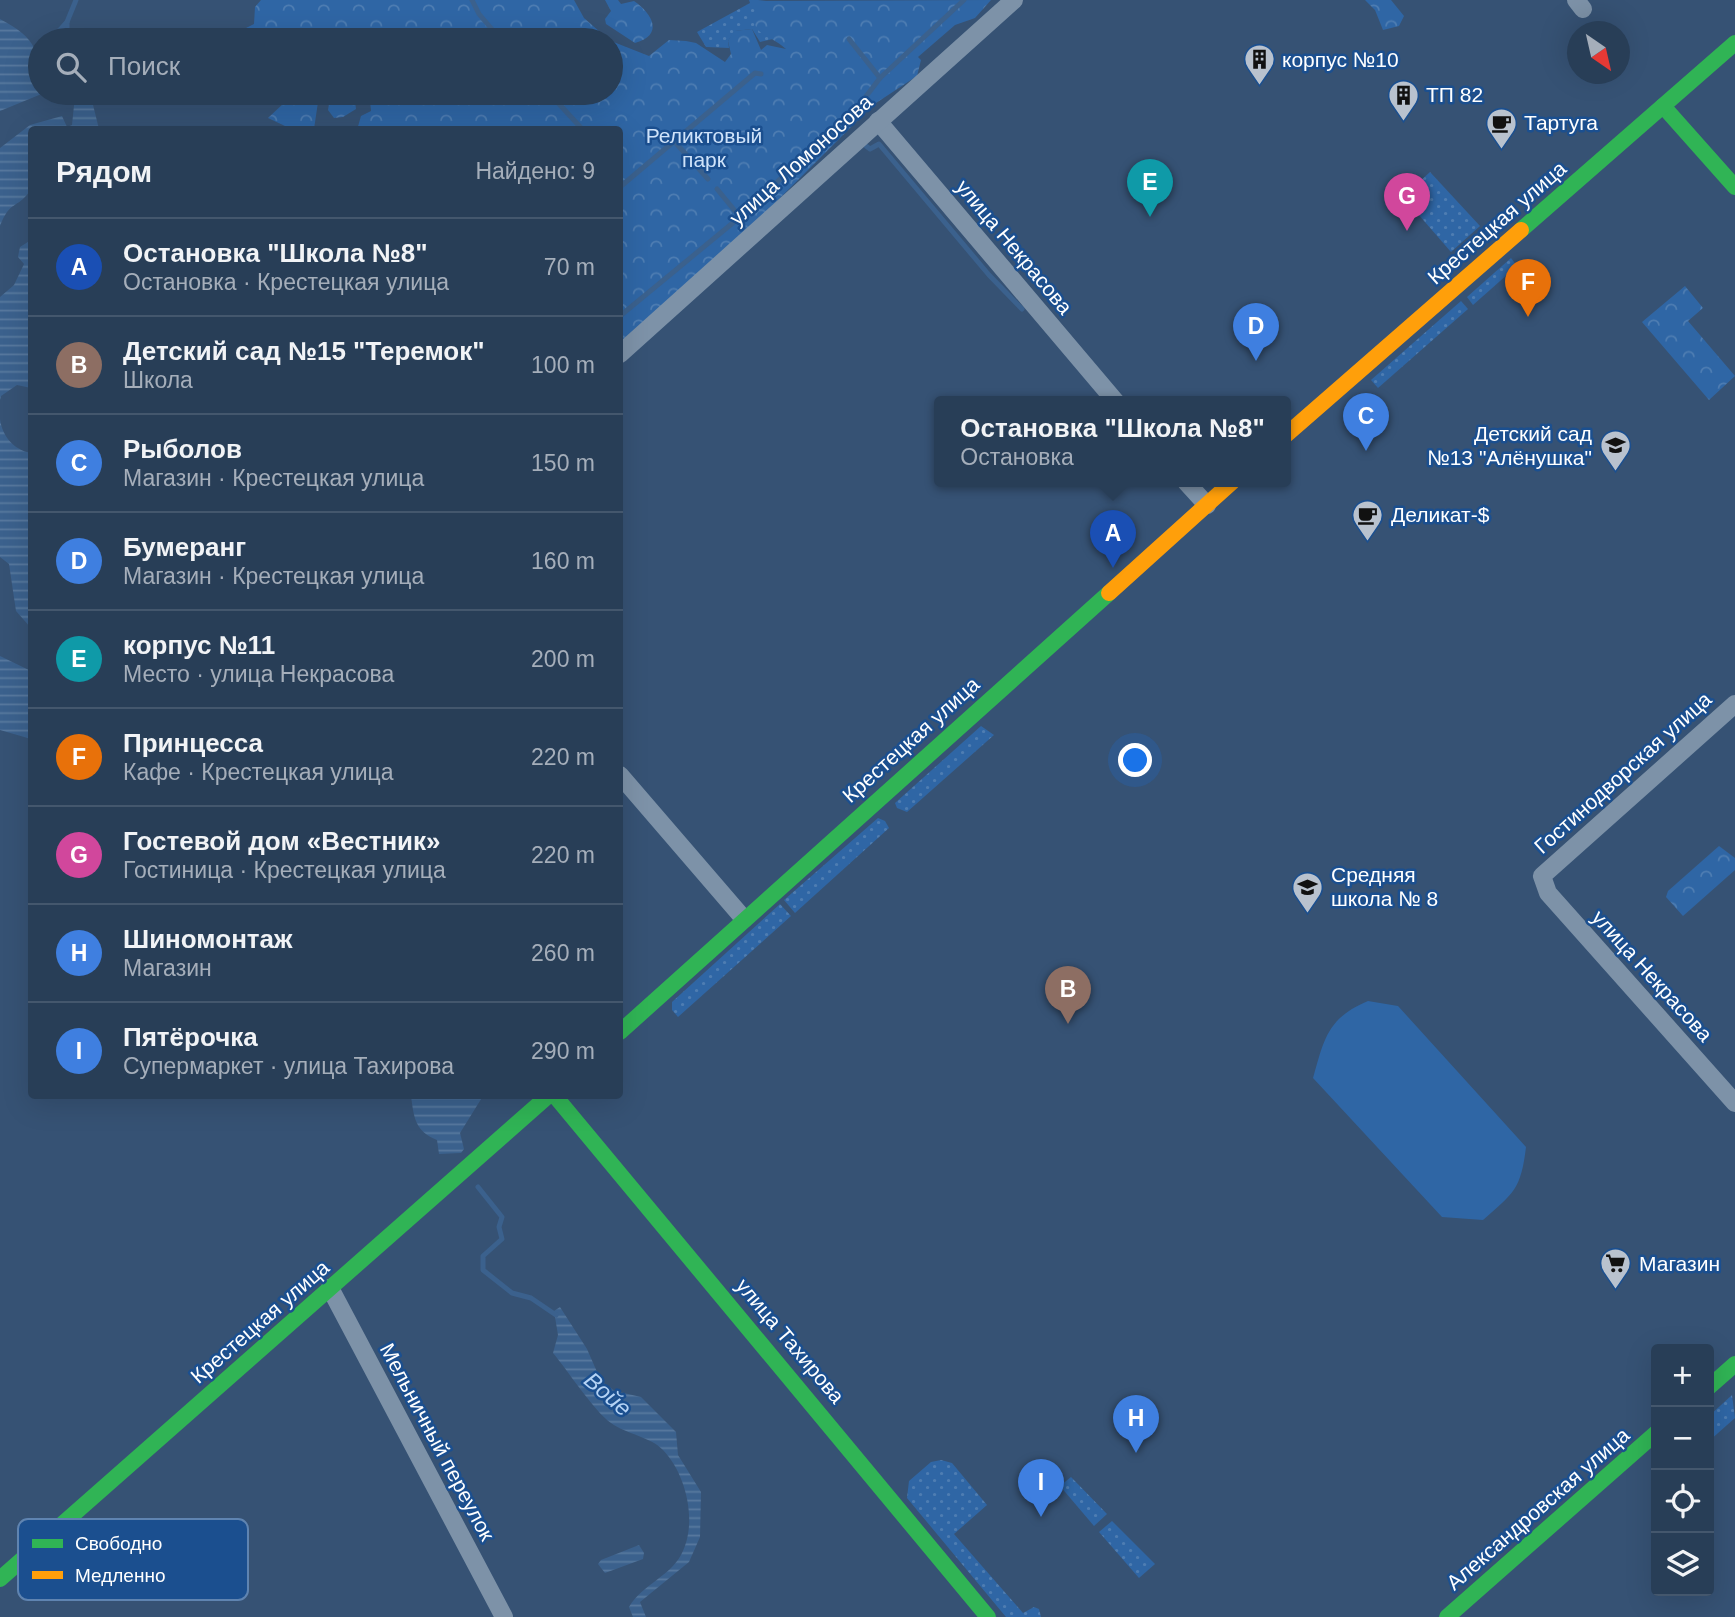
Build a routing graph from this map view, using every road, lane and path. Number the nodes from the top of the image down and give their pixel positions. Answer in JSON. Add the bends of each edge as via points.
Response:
{"nodes":[{"id":1,"x":1014,"y":0,"type":"edge"},
{"id":2,"x":1735,"y":43,"type":"edge"},
{"id":3,"x":1662,"y":106,"type":"junction"},
{"id":4,"x":878,"y":121,"type":"junction"},
{"id":5,"x":1735,"y":187,"type":"edge"},
{"id":6,"x":623,"y":351,"type":"edge"},
{"id":7,"x":1111,"y":396,"type":"edge"},
{"id":8,"x":1291,"y":431,"type":"edge"},
{"id":9,"x":1191,"y":487,"type":"edge"},
{"id":10,"x":1227,"y":487,"type":"edge"},
{"id":11,"x":1207,"y":505,"type":"junction"},
{"id":12,"x":1735,"y":704,"type":"edge"},
{"id":13,"x":623,"y":778,"type":"edge"},
{"id":14,"x":1542,"y":876,"type":"joint"},
{"id":15,"x":744,"y":919,"type":"junction"},
{"id":16,"x":623,"y":1029,"type":"edge"},
{"id":17,"x":545,"y":1099,"type":"edge"},
{"id":18,"x":557,"y":1099,"type":"edge"},
{"id":19,"x":1735,"y":1102,"type":"edge"},
{"id":20,"x":330,"y":1288,"type":"junction"},
{"id":21,"x":1735,"y":1364,"type":"edge"},
{"id":22,"x":1714,"y":1383,"type":"edge"},
{"id":23,"x":1651,"y":1437,"type":"edge"},
{"id":24,"x":68,"y":1519,"type":"edge"},
{"id":25,"x":18,"y":1563,"type":"edge"},
{"id":26,"x":0,"y":1579,"type":"edge"},
{"id":27,"x":504,"y":1617,"type":"edge"},
{"id":28,"x":988,"y":1617,"type":"edge"},
{"id":29,"x":1447,"y":1617,"type":"edge"}],
"edges":[{"from":1,"to":4,"type":"street","name":"улица Ломоносова"},
{"from":2,"to":3,"type":"main road","name":"Крестецкая улица"},
{"from":3,"to":5,"type":"main road"},
{"from":3,"to":8,"type":"main road","name":"Крестецкая улица"},
{"from":4,"to":6,"type":"street","name":"улица Ломоносова"},
{"from":4,"to":7,"type":"street","name":"улица Некрасова"},
{"from":9,"to":11,"type":"street"},
{"from":10,"to":11,"type":"main road","name":"Крестецкая улица"},
{"from":11,"to":15,"type":"main road","name":"Крестецкая улица"},
{"from":12,"to":14,"type":"street","name":"Гостинодворская улица"},
{"from":13,"to":15,"type":"street"},
{"from":14,"to":19,"type":"street","name":"улица Некрасова","via":[[1548,893]]},
{"from":15,"to":16,"type":"main road","name":"Крестецкая улица"},
{"from":17,"to":20,"type":"main road","name":"Крестецкая улица"},
{"from":18,"to":28,"type":"main road","name":"улица Тахирова"},
{"from":20,"to":24,"type":"main road","name":"Крестецкая улица"},
{"from":20,"to":27,"type":"street","name":"Мельничный переулок"},
{"from":21,"to":22,"type":"main road"},
{"from":23,"to":29,"type":"main road","name":"Александровская улица"},
{"from":25,"to":26,"type":"main road","name":"Крестецкая улица"}]}
